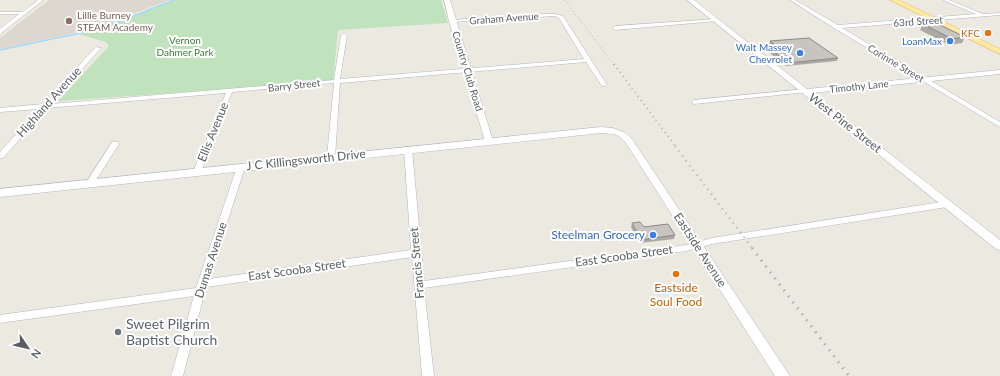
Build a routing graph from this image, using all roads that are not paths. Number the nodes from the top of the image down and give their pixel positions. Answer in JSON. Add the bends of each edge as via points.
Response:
{"nodes":[{"id":1,"x":41,"y":0,"type":"edge"},
{"id":2,"x":447,"y":0,"type":"edge"},
{"id":3,"x":690,"y":0,"type":"edge"},
{"id":4,"x":792,"y":0,"type":"edge"},
{"id":5,"x":893,"y":0,"type":"edge"},
{"id":6,"x":945,"y":0,"type":"edge"},
{"id":7,"x":0,"y":13,"type":"edge"},
{"id":8,"x":25,"y":13,"type":"junction"},
{"id":9,"x":1000,"y":14,"type":"edge"},
{"id":10,"x":982,"y":16,"type":"junction"},
{"id":11,"x":715,"y":20,"type":"junction"},
{"id":12,"x":933,"y":20,"type":"junction"},
{"id":13,"x":452,"y":21,"type":"junction"},
{"id":14,"x":836,"y":27,"type":"junction"},
{"id":15,"x":615,"y":28,"type":"dead end"},
{"id":16,"x":0,"y":32,"type":"edge"},
{"id":17,"x":344,"y":35,"type":"dead end"},
{"id":18,"x":98,"y":48,"type":"dead end"},
{"id":19,"x":1000,"y":52,"type":"edge"},
{"id":20,"x":587,"y":60,"type":"junction"},
{"id":21,"x":468,"y":71,"type":"junction"},
{"id":22,"x":1000,"y":72,"type":"edge"},
{"id":23,"x":923,"y":79,"type":"junction"},
{"id":24,"x":337,"y":81,"type":"junction"},
{"id":25,"x":604,"y":85,"type":"dead end"},
{"id":26,"x":805,"y":91,"type":"junction"},
{"id":27,"x":229,"y":92,"type":"junction"},
{"id":28,"x":694,"y":102,"type":"dead end"},
{"id":29,"x":46,"y":106,"type":"junction"},
{"id":30,"x":0,"y":110,"type":"edge"},
{"id":31,"x":1000,"y":125,"type":"edge"},
{"id":32,"x":612,"y":131,"type":"joint"},
{"id":33,"x":489,"y":141,"type":"junction"},
{"id":34,"x":115,"y":144,"type":"dead end"},
{"id":35,"x":408,"y":150,"type":"junction"},
{"id":36,"x":0,"y":156,"type":"edge"},
{"id":37,"x":331,"y":158,"type":"junction"},
{"id":38,"x":241,"y":167,"type":"junction"},
{"id":39,"x":197,"y":172,"type":"junction"},
{"id":40,"x":90,"y":183,"type":"junction"},
{"id":41,"x":0,"y":193,"type":"edge"},
{"id":42,"x":947,"y":204,"type":"junction"},
{"id":43,"x":697,"y":245,"type":"junction"},
{"id":44,"x":1000,"y":246,"type":"edge"},
{"id":45,"x":416,"y":253,"type":"junction"},
{"id":46,"x":419,"y":285,"type":"junction"},
{"id":47,"x":202,"y":287,"type":"junction"},
{"id":48,"x":0,"y":319,"type":"edge"},
{"id":49,"x":177,"y":376,"type":"edge"},
{"id":50,"x":428,"y":376,"type":"edge"},
{"id":51,"x":783,"y":376,"type":"edge"}],
"edges":[{"from":1,"to":8,"type":"street"},
{"from":2,"to":13,"type":"street","name":"Country Club Road"},
{"from":3,"to":11,"type":"street","name":"West Pine Street"},
{"from":4,"to":14,"type":"street","name":"Corinne Street"},
{"from":5,"to":12,"type":"main road"},
{"from":6,"to":10,"type":"street"},
{"from":7,"to":8,"type":"street"},
{"from":8,"to":16,"type":"street"},
{"from":9,"to":10,"type":"street","name":"63rd Street"},
{"from":10,"to":12,"type":"street","name":"63rd Street"},
{"from":11,"to":15,"type":"street"},
{"from":11,"to":26,"type":"street","name":"West Pine Street"},
{"from":12,"to":14,"type":"street","name":"63rd Street"},
{"from":12,"to":19,"type":"main road"},
{"from":13,"to":20,"type":"street","name":"Graham Avenue","via":[[555,15],[564,21]]},
{"from":13,"to":21,"type":"street","name":"Country Club Road"},
{"from":14,"to":23,"type":"street","name":"Corinne Street"},
{"from":17,"to":24,"type":"street"},
{"from":18,"to":29,"type":"street","name":"Highland Avenue"},
{"from":20,"to":21,"type":"street","name":"Barry Street"},
{"from":20,"to":25,"type":"street"},
{"from":21,"to":24,"type":"street","name":"Barry Street"},
{"from":21,"to":33,"type":"street","name":"Country Club Road"},
{"from":22,"to":23,"type":"street","name":"Timothy Lane"},
{"from":23,"to":26,"type":"street","name":"Timothy Lane"},
{"from":23,"to":31,"type":"street","name":"Corinne Street"},
{"from":24,"to":27,"type":"street","name":"Barry Street"},
{"from":24,"to":37,"type":"street"},
{"from":26,"to":28,"type":"street","name":"Timothy Lane"},
{"from":26,"to":42,"type":"street","name":"West Pine Street"},
{"from":27,"to":29,"type":"street","name":"Barry Street"},
{"from":27,"to":39,"type":"street","name":"Ellis Avenue"},
{"from":29,"to":30,"type":"street","name":"Barry Street"},
{"from":29,"to":36,"type":"street","name":"Highland Avenue"},
{"from":32,"to":33,"type":"main road","name":"J C Killingsworth Drive"},
{"from":32,"to":43,"type":"street","name":"Eastside Avenue","via":[[623,135],[629,141]]},
{"from":33,"to":35,"type":"main road","name":"J C Killingsworth Drive"},
{"from":34,"to":40,"type":"street"},
{"from":35,"to":37,"type":"main road","name":"J C Killingsworth Drive"},
{"from":35,"to":45,"type":"street","name":"Francis Street"},
{"from":37,"to":38,"type":"main road","name":"J C Killingsworth Drive"},
{"from":38,"to":39,"type":"main road","name":"J C Killingsworth Drive"},
{"from":38,"to":47,"type":"street","name":"Dumas Avenue"},
{"from":39,"to":40,"type":"main road","name":"J C Killingsworth Drive"},
{"from":40,"to":41,"type":"main road","name":"J C Killingsworth Drive"},
{"from":42,"to":43,"type":"street","name":"East Scooba Street"},
{"from":42,"to":44,"type":"street","name":"West Pine Street"},
{"from":43,"to":46,"type":"street","name":"East Scooba Street"},
{"from":43,"to":51,"type":"street","name":"Eastside Avenue"},
{"from":45,"to":46,"type":"street","name":"Francis Street"},
{"from":45,"to":47,"type":"street","name":"East Scooba Street"},
{"from":46,"to":50,"type":"street","name":"Francis Street"},
{"from":47,"to":48,"type":"street","name":"East Scooba Street"},
{"from":47,"to":49,"type":"street","name":"Dumas Avenue"}]}
